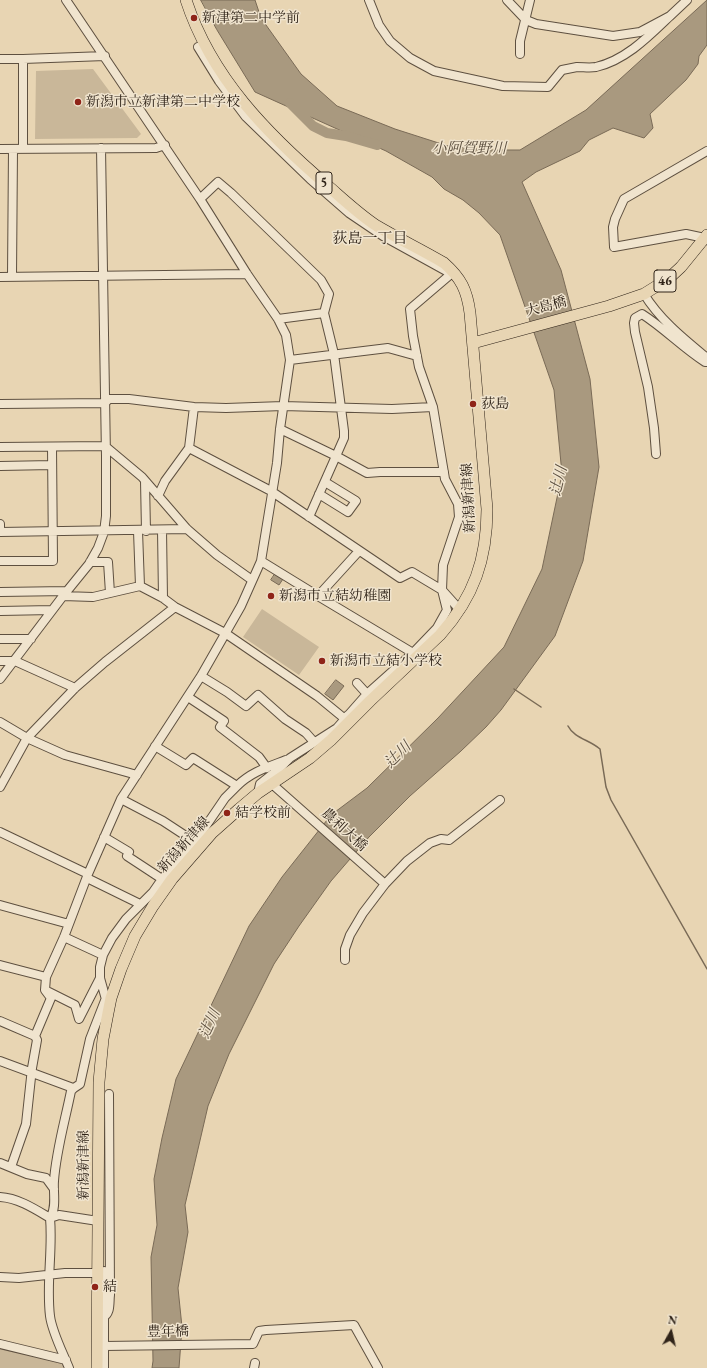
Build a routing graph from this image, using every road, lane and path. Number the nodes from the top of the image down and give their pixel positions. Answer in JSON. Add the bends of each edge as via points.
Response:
{"nodes":[{"id":1,"x":66,"y":0,"type":"edge"},
{"id":2,"x":186,"y":0,"type":"edge"},
{"id":3,"x":370,"y":0,"type":"edge"},
{"id":4,"x":507,"y":0,"type":"edge"},
{"id":5,"x":530,"y":0,"type":"edge"},
{"id":6,"x":687,"y":0,"type":"edge"},
{"id":7,"x":670,"y":16,"type":"junction"},
{"id":8,"x":526,"y":20,"type":"junction"},
{"id":9,"x":198,"y":47,"type":"dead end"},
{"id":10,"x":520,"y":54,"type":"dead end"},
{"id":11,"x":105,"y":56,"type":"junction"},
{"id":12,"x":0,"y":58,"type":"edge"},
{"id":13,"x":23,"y":60,"type":"junction"},
{"id":14,"x":165,"y":145,"type":"junction"},
{"id":15,"x":101,"y":148,"type":"junction"},
{"id":16,"x":0,"y":149,"type":"edge"},
{"id":17,"x":13,"y":149,"type":"junction"},
{"id":18,"x":23,"y":149,"type":"junction"},
{"id":19,"x":707,"y":151,"type":"edge"},
{"id":20,"x":200,"y":199,"type":"junction"},
{"id":21,"x":705,"y":238,"type":"edge"},
{"id":22,"x":452,"y":272,"type":"junction"},
{"id":23,"x":247,"y":274,"type":"junction"},
{"id":24,"x":0,"y":276,"type":"edge"},
{"id":25,"x":12,"y":276,"type":"junction"},
{"id":26,"x":104,"y":276,"type":"junction"},
{"id":27,"x":644,"y":294,"type":"junction"},
{"id":28,"x":324,"y":313,"type":"junction"},
{"id":29,"x":278,"y":320,"type":"junction"},
{"id":30,"x":473,"y":343,"type":"junction"},
{"id":31,"x":334,"y":354,"type":"junction"},
{"id":32,"x":417,"y":356,"type":"junction"},
{"id":33,"x":707,"y":358,"type":"edge"},
{"id":34,"x":290,"y":360,"type":"junction"},
{"id":35,"x":707,"y":362,"type":"edge"},
{"id":36,"x":105,"y":403,"type":"junction"},
{"id":37,"x":0,"y":404,"type":"edge"},
{"id":38,"x":283,"y":406,"type":"junction"},
{"id":39,"x":194,"y":407,"type":"junction"},
{"id":40,"x":342,"y":407,"type":"junction"},
{"id":41,"x":433,"y":407,"type":"junction"},
{"id":42,"x":280,"y":429,"type":"junction"},
{"id":43,"x":105,"y":446,"type":"junction"},
{"id":44,"x":0,"y":447,"type":"edge"},
{"id":45,"x":52,"y":447,"type":"junction"},
{"id":46,"x":190,"y":448,"type":"junction"},
{"id":47,"x":656,"y":454,"type":"dead end"},
{"id":48,"x":336,"y":456,"type":"junction"},
{"id":49,"x":0,"y":466,"type":"edge"},
{"id":50,"x":52,"y":466,"type":"junction"},
{"id":51,"x":444,"y":472,"type":"junction"},
{"id":52,"x":145,"y":481,"type":"junction"},
{"id":53,"x":325,"y":482,"type":"junction"},
{"id":54,"x":271,"y":490,"type":"junction"},
{"id":55,"x":319,"y":494,"type":"junction"},
{"id":56,"x":158,"y":496,"type":"junction"},
{"id":57,"x":309,"y":516,"type":"junction"},
{"id":58,"x":0,"y":524,"type":"edge"},
{"id":59,"x":186,"y":529,"type":"junction"},
{"id":60,"x":162,"y":530,"type":"junction"},
{"id":61,"x":142,"y":531,"type":"junction"},
{"id":62,"x":0,"y":532,"type":"edge"},
{"id":63,"x":53,"y":532,"type":"junction"},
{"id":64,"x":104,"y":532,"type":"junction"},
{"id":65,"x":359,"y":551,"type":"junction"},
{"id":66,"x":0,"y":561,"type":"edge"},
{"id":67,"x":260,"y":561,"type":"junction"},
{"id":68,"x":90,"y":562,"type":"junction"},
{"id":69,"x":252,"y":580,"type":"junction"},
{"id":70,"x":140,"y":586,"type":"junction"},
{"id":71,"x":442,"y":590,"type":"junction"},
{"id":72,"x":0,"y":592,"type":"edge"},
{"id":73,"x":110,"y":593,"type":"junction"},
{"id":74,"x":65,"y":594,"type":"junction"},
{"id":75,"x":318,"y":596,"type":"junction"},
{"id":76,"x":163,"y":598,"type":"junction"},
{"id":77,"x":175,"y":607,"type":"junction"},
{"id":78,"x":0,"y":610,"type":"edge"},
{"id":79,"x":52,"y":610,"type":"junction"},
{"id":80,"x":460,"y":610,"type":"junction"},
{"id":81,"x":437,"y":628,"type":"junction"},
{"id":82,"x":225,"y":633,"type":"junction"},
{"id":83,"x":0,"y":639,"type":"edge"},
{"id":84,"x":31,"y":639,"type":"junction"},
{"id":85,"x":413,"y":653,"type":"junction"},
{"id":86,"x":0,"y":661,"type":"edge"},
{"id":87,"x":15,"y":661,"type":"junction"},
{"id":88,"x":201,"y":676,"type":"junction"},
{"id":89,"x":0,"y":679,"type":"edge"},
{"id":90,"x":357,"y":683,"type":"dead end"},
{"id":91,"x":75,"y":688,"type":"junction"},
{"id":92,"x":188,"y":697,"type":"junction"},
{"id":93,"x":368,"y":697,"type":"junction"},
{"id":94,"x":344,"y":719,"type":"junction"},
{"id":95,"x":0,"y":722,"type":"edge"},
{"id":96,"x":337,"y":728,"type":"junction"},
{"id":97,"x":27,"y":738,"type":"junction"},
{"id":98,"x":331,"y":740,"type":"junction"},
{"id":99,"x":314,"y":742,"type":"junction"},
{"id":100,"x":155,"y":746,"type":"junction"},
{"id":101,"x":290,"y":758,"type":"junction"},
{"id":102,"x":267,"y":768,"type":"junction"},
{"id":103,"x":279,"y":769,"type":"junction"},
{"id":104,"x":137,"y":775,"type":"junction"},
{"id":105,"x":245,"y":778,"type":"junction"},
{"id":106,"x":272,"y":784,"type":"junction"},
{"id":107,"x":237,"y":786,"type":"junction"},
{"id":108,"x":0,"y":787,"type":"edge"},
{"id":109,"x":258,"y":793,"type":"junction"},
{"id":110,"x":121,"y":799,"type":"junction"},
{"id":111,"x":500,"y":800,"type":"dead end"},
{"id":112,"x":0,"y":832,"type":"edge"},
{"id":113,"x":104,"y":837,"type":"junction"},
{"id":114,"x":195,"y":842,"type":"junction"},
{"id":115,"x":88,"y":876,"type":"junction"},
{"id":116,"x":162,"y":879,"type":"junction"},
{"id":117,"x":382,"y":882,"type":"junction"},
{"id":118,"x":140,"y":904,"type":"junction"},
{"id":119,"x":0,"y":905,"type":"edge"},
{"id":120,"x":69,"y":924,"type":"junction"},
{"id":121,"x":64,"y":937,"type":"junction"},
{"id":122,"x":102,"y":955,"type":"junction"},
{"id":123,"x":345,"y":960,"type":"dead end"},
{"id":124,"x":0,"y":965,"type":"edge"},
{"id":125,"x":46,"y":977,"type":"junction"},
{"id":126,"x":100,"y":978,"type":"junction"},
{"id":127,"x":46,"y":990,"type":"junction"},
{"id":128,"x":106,"y":998,"type":"junction"},
{"id":129,"x":108,"y":1013,"type":"junction"},
{"id":130,"x":0,"y":1021,"type":"edge"},
{"id":131,"x":36,"y":1036,"type":"junction"},
{"id":132,"x":0,"y":1061,"type":"edge"},
{"id":133,"x":32,"y":1073,"type":"junction"},
{"id":134,"x":73,"y":1088,"type":"junction"},
{"id":135,"x":109,"y":1094,"type":"dead end"},
{"id":136,"x":0,"y":1163,"type":"edge"},
{"id":137,"x":11,"y":1167,"type":"junction"},
{"id":138,"x":54,"y":1189,"type":"junction"},
{"id":139,"x":0,"y":1198,"type":"edge"},
{"id":140,"x":50,"y":1218,"type":"junction"},
{"id":141,"x":98,"y":1221,"type":"junction"},
{"id":142,"x":97,"y":1273,"type":"junction"},
{"id":143,"x":50,"y":1275,"type":"junction"},
{"id":144,"x":0,"y":1277,"type":"edge"},
{"id":145,"x":103,"y":1317,"type":"junction"},
{"id":146,"x":0,"y":1344,"type":"edge"},
{"id":147,"x":107,"y":1346,"type":"junction"},
{"id":148,"x":67,"y":1364,"type":"edge"},
{"id":149,"x":97,"y":1368,"type":"edge"},
{"id":150,"x":104,"y":1368,"type":"edge"},
{"id":151,"x":378,"y":1368,"type":"edge"}],
"edges":[{"from":1,"to":11,"type":"street"},
{"from":2,"to":22,"type":"main road","number":"5","via":[[213,59],[255,117],[320,179],[376,225],[444,263]]},
{"from":3,"to":7,"type":"street","via":[[379,25],[390,41],[410,58],[434,70],[502,86],[548,87],[562,70],[598,66],[624,55]]},
{"from":4,"to":8,"type":"street"},
{"from":5,"to":8,"type":"street"},
{"from":6,"to":7,"type":"street"},
{"from":7,"to":8,"type":"street","via":[[640,32],[613,36],[536,24]]},
{"from":8,"to":10,"type":"street","via":[[520,41]]},
{"from":9,"to":22,"type":"street","via":[[218,81],[246,117],[348,213],[383,236]]},
{"from":11,"to":13,"type":"street"},
{"from":11,"to":14,"type":"street"},
{"from":12,"to":13,"type":"street"},
{"from":13,"to":18,"type":"street"},
{"from":14,"to":15,"type":"street","via":[[156,148]]},
{"from":14,"to":20,"type":"street"},
{"from":15,"to":18,"type":"street"},
{"from":15,"to":26,"type":"street"},
{"from":16,"to":17,"type":"street"},
{"from":17,"to":18,"type":"street"},
{"from":17,"to":25,"type":"street"},
{"from":19,"to":21,"type":"street","via":[[624,198],[613,227],[614,247],[686,234]]},
{"from":20,"to":23,"type":"street"},
{"from":20,"to":28,"type":"street","via":[[218,182],[231,193],[321,280],[328,294]]},
{"from":21,"to":27,"type":"main road","number":"46","via":[[682,267]]},
{"from":22,"to":30,"type":"main road","number":"5","via":[[464,286],[468,298]]},
{"from":22,"to":32,"type":"street","via":[[410,308]]},
{"from":23,"to":26,"type":"street"},
{"from":23,"to":29,"type":"street"},
{"from":24,"to":25,"type":"street"},
{"from":25,"to":26,"type":"street"},
{"from":26,"to":36,"type":"street"},
{"from":27,"to":30,"type":"main road","name":"大島橋","number":"46"},
{"from":27,"to":33,"type":"street","via":[[659,315]]},
{"from":28,"to":29,"type":"street"},
{"from":28,"to":31,"type":"street"},
{"from":29,"to":34,"type":"street","via":[[286,335]]},
{"from":30,"to":80,"type":"main road","name":"新潟新津線","number":"5","via":[[487,534],[481,566]]},
{"from":31,"to":32,"type":"street","via":[[388,348]]},
{"from":31,"to":34,"type":"street"},
{"from":31,"to":40,"type":"street"},
{"from":32,"to":41,"type":"street"},
{"from":34,"to":38,"type":"street"},
{"from":35,"to":47,"type":"street","via":[[695,356],[642,314],[635,318],[635,332],[648,387]]},
{"from":36,"to":37,"type":"street"},
{"from":36,"to":39,"type":"street","via":[[108,399],[129,399]]},
{"from":36,"to":43,"type":"street"},
{"from":38,"to":39,"type":"street"},
{"from":38,"to":40,"type":"street"},
{"from":38,"to":42,"type":"street"},
{"from":39,"to":46,"type":"street"},
{"from":40,"to":41,"type":"street"},
{"from":40,"to":48,"type":"street","via":[[344,438]]},
{"from":41,"to":51,"type":"street"},
{"from":42,"to":48,"type":"street"},
{"from":42,"to":54,"type":"street"},
{"from":43,"to":45,"type":"street"},
{"from":43,"to":52,"type":"street"},
{"from":43,"to":64,"type":"street"},
{"from":44,"to":45,"type":"street"},
{"from":45,"to":50,"type":"street"},
{"from":46,"to":54,"type":"street"},
{"from":46,"to":56,"type":"street","via":[[165,481]]},
{"from":48,"to":51,"type":"street","via":[[367,473]]},
{"from":48,"to":53,"type":"street"},
{"from":49,"to":50,"type":"street"},
{"from":50,"to":63,"type":"street"},
{"from":51,"to":71,"type":"street","via":[[458,504],[459,517],[443,565]]},
{"from":52,"to":56,"type":"street"},
{"from":52,"to":61,"type":"street"},
{"from":53,"to":55,"type":"street"},
{"from":53,"to":55,"type":"street","via":[[356,502],[348,512]]},
{"from":54,"to":57,"type":"street"},
{"from":54,"to":67,"type":"street"},
{"from":55,"to":57,"type":"street"},
{"from":56,"to":59,"type":"street"},
{"from":57,"to":65,"type":"street"},
{"from":58,"to":62,"type":"street"},
{"from":59,"to":60,"type":"street"},
{"from":59,"to":69,"type":"street"},
{"from":60,"to":61,"type":"street"},
{"from":60,"to":76,"type":"street"},
{"from":61,"to":64,"type":"street"},
{"from":61,"to":70,"type":"street"},
{"from":62,"to":63,"type":"street"},
{"from":63,"to":64,"type":"street"},
{"from":63,"to":66,"type":"street","via":[[53,561]]},
{"from":64,"to":68,"type":"street"},
{"from":65,"to":71,"type":"street","via":[[400,578],[412,572]]},
{"from":65,"to":75,"type":"street"},
{"from":67,"to":69,"type":"street"},
{"from":67,"to":75,"type":"street"},
{"from":68,"to":73,"type":"street","via":[[108,562]]},
{"from":68,"to":74,"type":"street"},
{"from":69,"to":82,"type":"street","via":[[241,606]]},
{"from":70,"to":73,"type":"street"},
{"from":70,"to":76,"type":"street"},
{"from":71,"to":80,"type":"street"},
{"from":71,"to":81,"type":"street","via":[[447,610]]},
{"from":72,"to":74,"type":"street"},
{"from":73,"to":74,"type":"street","via":[[93,597]]},
{"from":74,"to":79,"type":"street"},
{"from":75,"to":85,"type":"street"},
{"from":76,"to":77,"type":"street"},
{"from":77,"to":82,"type":"street"},
{"from":77,"to":91,"type":"street"},
{"from":78,"to":79,"type":"street"},
{"from":79,"to":84,"type":"street"},
{"from":80,"to":81,"type":"street"},
{"from":80,"to":93,"type":"main road","name":"新潟新津線","number":"5","via":[[440,635]]},
{"from":81,"to":85,"type":"street"},
{"from":82,"to":88,"type":"street"},
{"from":82,"to":94,"type":"street","via":[[317,696]]},
{"from":83,"to":84,"type":"street"},
{"from":84,"to":87,"type":"street"},
{"from":85,"to":93,"type":"street"},
{"from":86,"to":87,"type":"street"},
{"from":87,"to":89,"type":"street"},
{"from":87,"to":91,"type":"street"},
{"from":88,"to":92,"type":"street"},
{"from":88,"to":99,"type":"street","via":[[246,706],[258,695]]},
{"from":90,"to":93,"type":"street"},
{"from":91,"to":97,"type":"street"},
{"from":92,"to":100,"type":"street"},
{"from":92,"to":102,"type":"street","via":[[224,721],[220,727],[259,757]]},
{"from":93,"to":94,"type":"street"},
{"from":93,"to":98,"type":"main road","name":"新潟新津線","number":"5"},
{"from":94,"to":96,"type":"street"},
{"from":95,"to":97,"type":"street"},
{"from":96,"to":98,"type":"street"},
{"from":96,"to":99,"type":"street"},
{"from":97,"to":104,"type":"street","via":[[65,755]]},
{"from":97,"to":108,"type":"street"},
{"from":98,"to":106,"type":"main road","name":"新潟新津線","number":"5"},
{"from":99,"to":101,"type":"street"},
{"from":100,"to":104,"type":"street"},
{"from":100,"to":107,"type":"street","via":[[186,765],[193,758]]},
{"from":101,"to":102,"type":"street"},
{"from":101,"to":103,"type":"street"},
{"from":102,"to":105,"type":"street"},
{"from":103,"to":105,"type":"street"},
{"from":103,"to":109,"type":"street","via":[[260,784]]},
{"from":104,"to":110,"type":"street"},
{"from":105,"to":107,"type":"street"},
{"from":106,"to":109,"type":"main road","name":"新潟新津線","number":"5"},
{"from":106,"to":117,"type":"street","name":"農利大橋"},
{"from":107,"to":114,"type":"street","via":[[224,798]]},
{"from":109,"to":129,"type":"main road","name":"新潟新津線","number":"5","via":[[212,833],[172,879],[153,906],[135,936],[121,969]]},
{"from":110,"to":113,"type":"street"},
{"from":110,"to":114,"type":"street","via":[[163,821]]},
{"from":111,"to":117,"type":"street","via":[[449,840],[441,839],[430,843]]},
{"from":112,"to":115,"type":"street"},
{"from":113,"to":115,"type":"street"},
{"from":113,"to":116,"type":"street","via":[[129,852],[127,856]]},
{"from":114,"to":116,"type":"street"},
{"from":115,"to":118,"type":"street"},
{"from":115,"to":120,"type":"street"},
{"from":116,"to":118,"type":"street"},
{"from":117,"to":123,"type":"street","via":[[350,935],[345,949]]},
{"from":118,"to":122,"type":"street","via":[[126,919]]},
{"from":119,"to":120,"type":"street"},
{"from":120,"to":121,"type":"street"},
{"from":121,"to":122,"type":"street"},
{"from":121,"to":125,"type":"street"},
{"from":122,"to":126,"type":"street"},
{"from":124,"to":125,"type":"street"},
{"from":125,"to":127,"type":"street"},
{"from":126,"to":127,"type":"street","via":[[79,1018],[75,1005]]},
{"from":126,"to":128,"type":"street"},
{"from":127,"to":131,"type":"street","via":[[51,998]]},
{"from":128,"to":129,"type":"street"},
{"from":128,"to":134,"type":"street","via":[[90,1038],[80,1084]]},
{"from":129,"to":141,"type":"main road","name":"新潟新津線","number":"5","via":[[99,1082]]},
{"from":130,"to":131,"type":"street"},
{"from":131,"to":133,"type":"street"},
{"from":132,"to":133,"type":"street"},
{"from":133,"to":134,"type":"street"},
{"from":133,"to":137,"type":"street","via":[[26,1124]]},
{"from":134,"to":138,"type":"street","via":[[59,1146]]},
{"from":135,"to":145,"type":"street","via":[[110,1295],[108,1313]]},
{"from":136,"to":137,"type":"street"},
{"from":137,"to":138,"type":"street","via":[[46,1178]]},
{"from":138,"to":140,"type":"street"},
{"from":139,"to":140,"type":"street","via":[[31,1206]]},
{"from":140,"to":141,"type":"street","via":[[58,1216]]},
{"from":140,"to":143,"type":"street"},
{"from":141,"to":142,"type":"main road","name":"新潟新津線","number":"5"},
{"from":142,"to":143,"type":"street"},
{"from":142,"to":145,"type":"street","via":[[104,1271]]},
{"from":142,"to":149,"type":"main road","name":"新潟新津線","number":"5"},
{"from":143,"to":144,"type":"street"},
{"from":143,"to":148,"type":"street","via":[[50,1317]]},
{"from":145,"to":147,"type":"street"},
{"from":146,"to":148,"type":"street"},
{"from":147,"to":150,"type":"street"},
{"from":147,"to":151,"type":"street","name":"豊年橋","via":[[253,1344],[259,1331],[354,1325]]}]}
